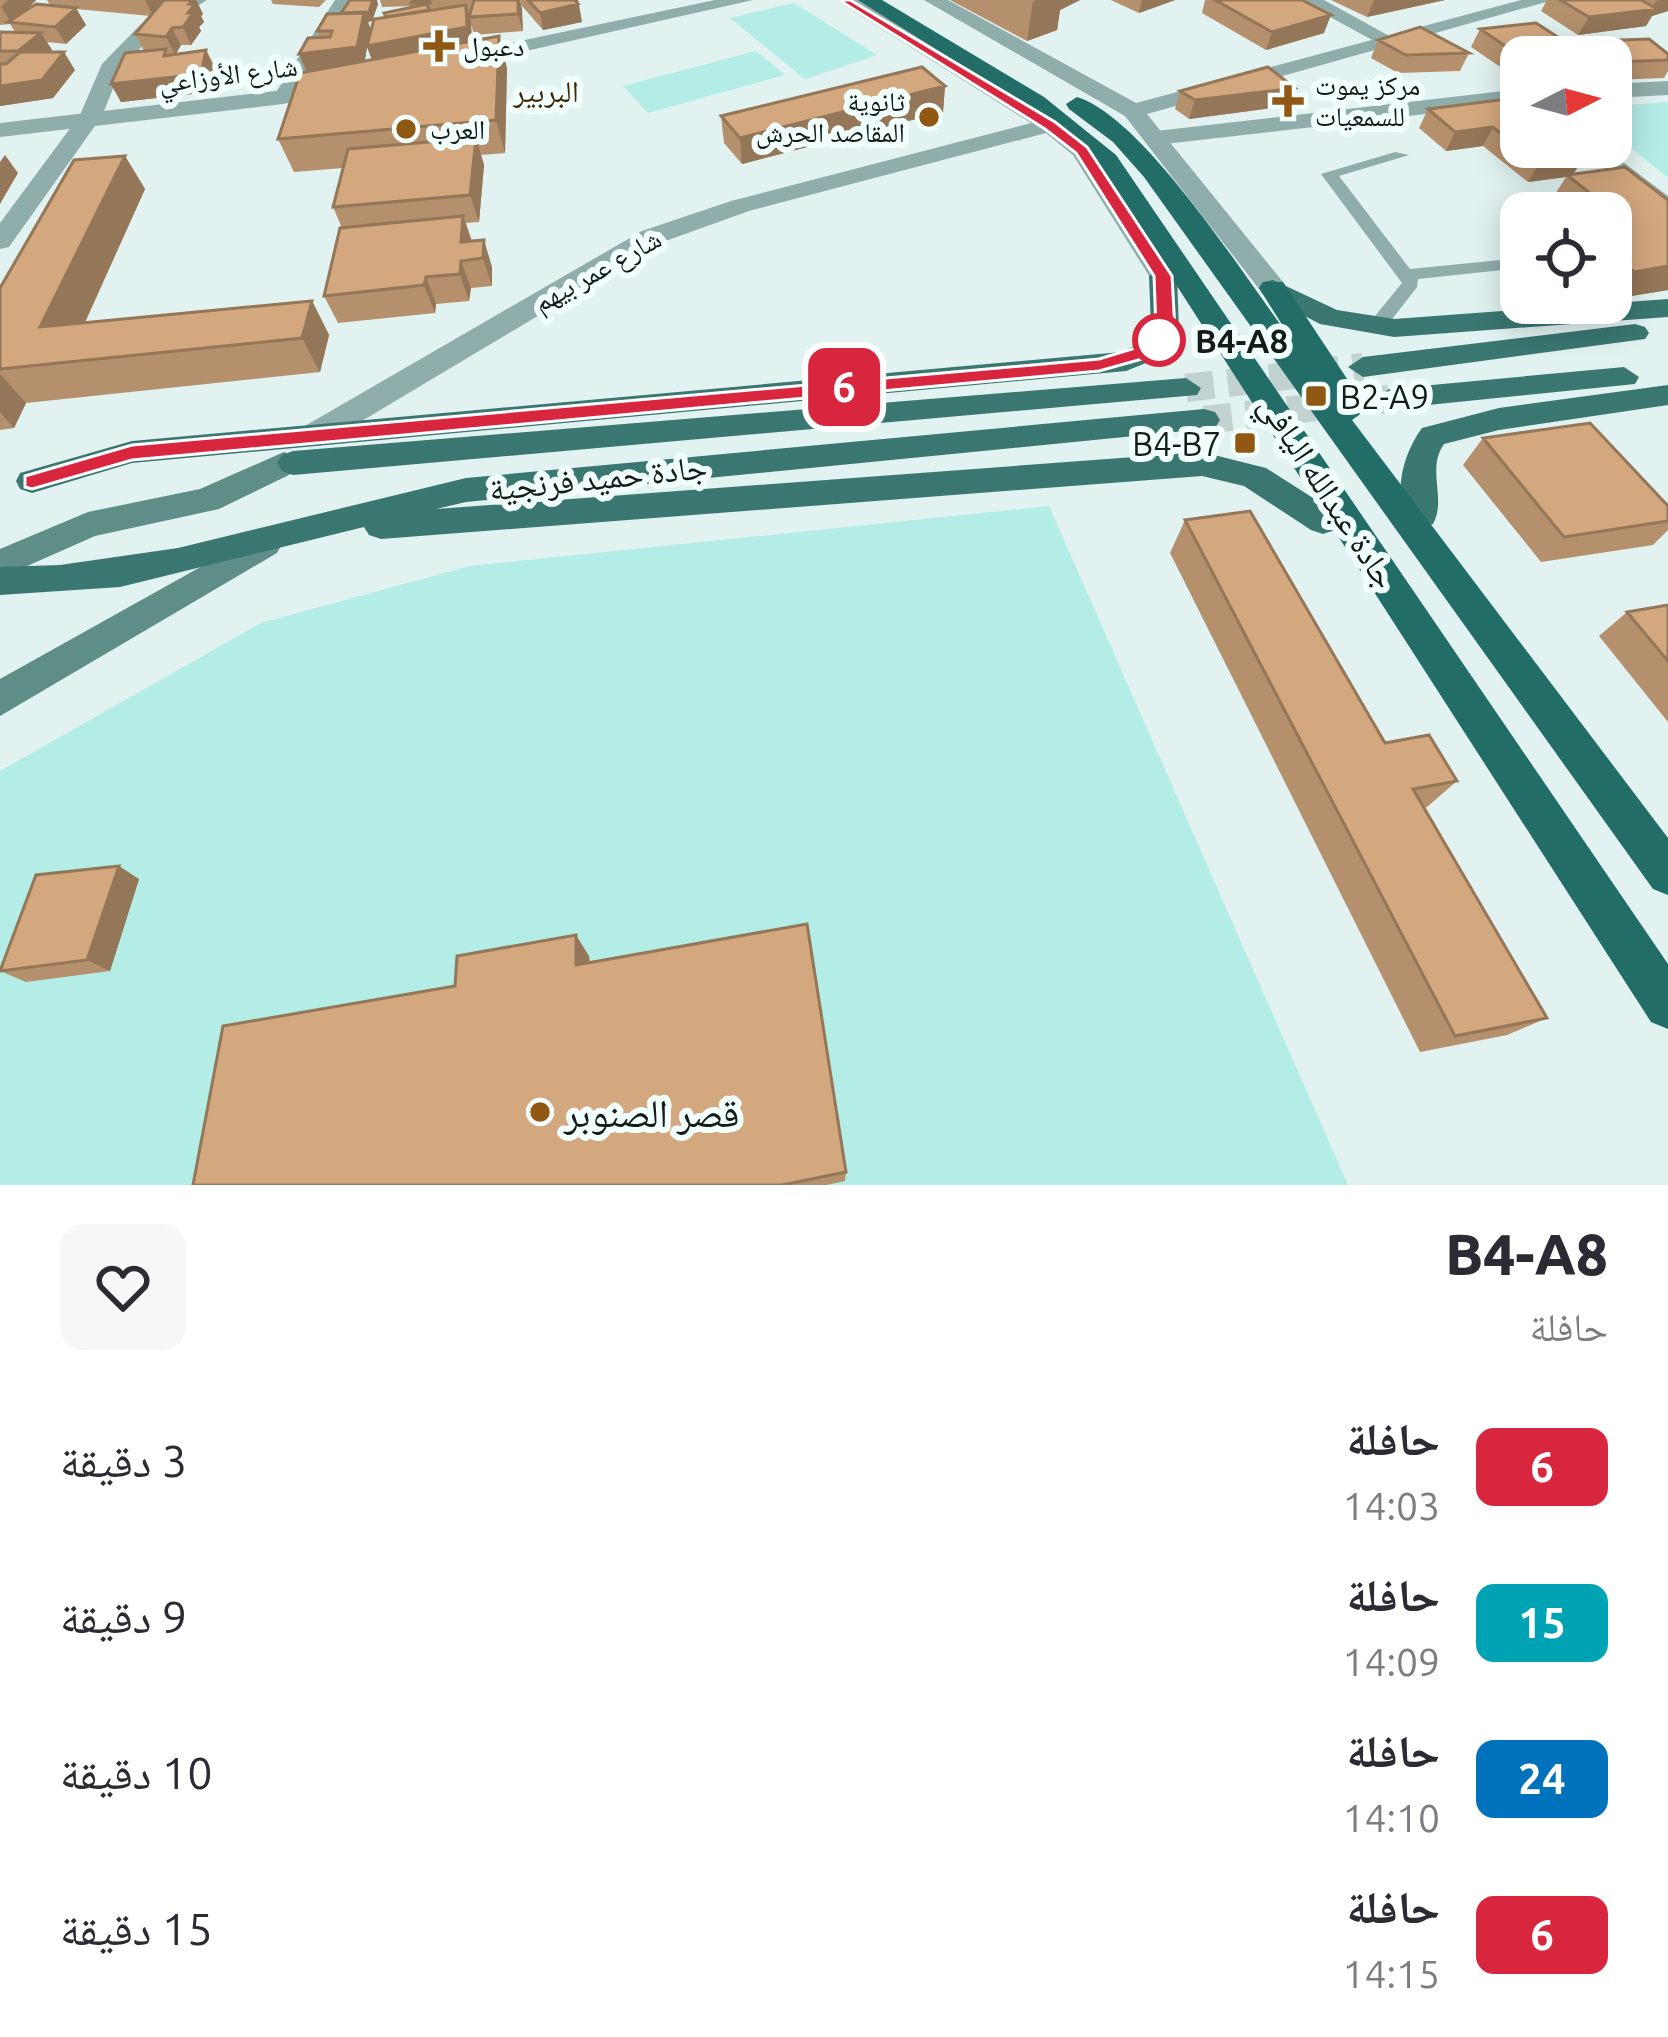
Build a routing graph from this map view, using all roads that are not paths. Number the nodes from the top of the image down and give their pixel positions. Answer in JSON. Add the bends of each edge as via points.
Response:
{"nodes":[{"id":1,"x":197,"y":0,"type":"edge"},
{"id":2,"x":344,"y":0,"type":"edge"},
{"id":3,"x":742,"y":0,"type":"edge"},
{"id":4,"x":904,"y":0,"type":"edge"},
{"id":5,"x":934,"y":0,"type":"edge"},
{"id":6,"x":1309,"y":0,"type":"edge"},
{"id":7,"x":1543,"y":0,"type":"edge"},
{"id":8,"x":853,"y":1,"type":"edge"},
{"id":9,"x":684,"y":6,"type":"edge"},
{"id":10,"x":1392,"y":43,"type":"junction"},
{"id":11,"x":440,"y":64,"type":"edge"},
{"id":12,"x":372,"y":79,"type":"edge"},
{"id":13,"x":1668,"y":88,"type":"edge"},
{"id":14,"x":1632,"y":90,"type":"edge"},
{"id":15,"x":283,"y":98,"type":"junction"},
{"id":16,"x":1500,"y":98,"type":"edge"},
{"id":17,"x":1132,"y":111,"type":"junction"},
{"id":18,"x":91,"y":116,"type":"junction"},
{"id":19,"x":1050,"y":125,"type":"junction"},
{"id":20,"x":0,"y":130,"type":"edge"},
{"id":21,"x":1156,"y":138,"type":"junction"},
{"id":22,"x":1401,"y":155,"type":"dead end"},
{"id":23,"x":1616,"y":168,"type":"edge"},
{"id":24,"x":1668,"y":208,"type":"edge"},
{"id":25,"x":0,"y":242,"type":"edge"},
{"id":26,"x":1500,"y":264,"type":"edge"},
{"id":27,"x":1408,"y":275,"type":"junction"},
{"id":28,"x":1163,"y":276,"type":"junction"},
{"id":29,"x":1273,"y":288,"type":"junction"},
{"id":30,"x":1668,"y":308,"type":"edge"},
{"id":31,"x":1376,"y":327,"type":"junction"},
{"id":32,"x":1668,"y":329,"type":"edge"},
{"id":33,"x":1363,"y":367,"type":"tunnel mouth"},
{"id":34,"x":1668,"y":373,"type":"edge"},
{"id":35,"x":1186,"y":388,"type":"tunnel mouth"},
{"id":36,"x":1668,"y":395,"type":"edge"},
{"id":37,"x":1389,"y":399,"type":"tunnel mouth"},
{"id":38,"x":1204,"y":420,"type":"tunnel mouth"},
{"id":39,"x":309,"y":438,"type":"junction"},
{"id":40,"x":284,"y":464,"type":"junction"},
{"id":41,"x":16,"y":483,"type":"edge"},
{"id":42,"x":1421,"y":514,"type":"junction"},
{"id":43,"x":1323,"y":521,"type":"junction"},
{"id":44,"x":312,"y":530,"type":"junction"},
{"id":45,"x":265,"y":544,"type":"junction"},
{"id":46,"x":0,"y":564,"type":"edge"},
{"id":47,"x":0,"y":581,"type":"edge"},
{"id":48,"x":1531,"y":683,"type":"junction"},
{"id":49,"x":0,"y":699,"type":"edge"},
{"id":50,"x":1668,"y":874,"type":"edge"},
{"id":51,"x":1668,"y":1008,"type":"edge"}],
"edges":[{"from":1,"to":18,"type":"street","via":[[136,39],[110,69]]},
{"from":2,"to":15,"type":"street"},
{"from":3,"to":9,"type":"street"},
{"from":4,"to":48,"type":"highway","name":"جادة عبدالله اليافي","via":[[1121,136]]},
{"from":5,"to":17,"type":"street"},
{"from":6,"to":10,"type":"street"},
{"from":7,"to":10,"type":"street"},
{"from":8,"to":19,"type":"street","name":"جادة عبدالله اليافي"},
{"from":8,"to":51,"type":"highway","name":"جادة عبدالله اليافي","via":[[1036,102],[1108,160]]},
{"from":9,"to":11,"type":"street"},
{"from":10,"to":17,"type":"street"},
{"from":12,"to":15,"type":"street","name":"شارع الأوزاعي"},
{"from":13,"to":14,"type":"street"},
{"from":15,"to":18,"type":"street","name":"شارع الأوزاعي"},
{"from":16,"to":21,"type":"street"},
{"from":17,"to":21,"type":"street"},
{"from":18,"to":20,"type":"street","name":"شارع الأوزاعي"},
{"from":18,"to":25,"type":"street"},
{"from":19,"to":28,"type":"street","name":"جادة عبدالله اليافي","via":[[1082,150]]},
{"from":19,"to":39,"type":"street","name":"شارع عمر بيهم","via":[[651,237]]},
{"from":21,"to":29,"type":"street"},
{"from":22,"to":27,"type":"lane","via":[[1329,174]]},
{"from":23,"to":24,"type":"street"},
{"from":26,"to":27,"type":"lane"},
{"from":27,"to":31,"type":"lane","via":[[1408,290]]},
{"from":28,"to":39,"type":"main road","via":[[1165,330],[1126,361]]},
{"from":28,"to":43,"type":"highway"},
{"from":29,"to":31,"type":"main road","via":[[1330,318]]},
{"from":29,"to":42,"type":"highway"},
{"from":30,"to":31,"type":"main road"},
{"from":32,"to":33,"type":"main road"},
{"from":34,"to":37,"type":"main road"},
{"from":35,"to":40,"type":"main road","name":"جادة حميد فرنجية"},
{"from":36,"to":42,"type":"main road","via":[[1432,436],[1418,457]]},
{"from":38,"to":44,"type":"main road","name":"جادة حميد فرنجية","via":[[466,490]]},
{"from":39,"to":41,"type":"main road","via":[[132,452]]},
{"from":40,"to":41,"type":"main road","name":"جادة حميد فرنجية"},
{"from":40,"to":46,"type":"main road","via":[[207,500],[88,525]]},
{"from":42,"to":48,"type":"highway"},
{"from":43,"to":44,"type":"main road","via":[[1254,476],[1202,464]]},
{"from":43,"to":51,"type":"highway"},
{"from":44,"to":45,"type":"main road","name":"جادة حميد فرنجية"},
{"from":45,"to":47,"type":"main road","name":"جادة حميد فرنجية","via":[[129,574]]},
{"from":45,"to":49,"type":"main road"},
{"from":48,"to":50,"type":"highway","name":"جادة عبدالله اليافي"}]}
